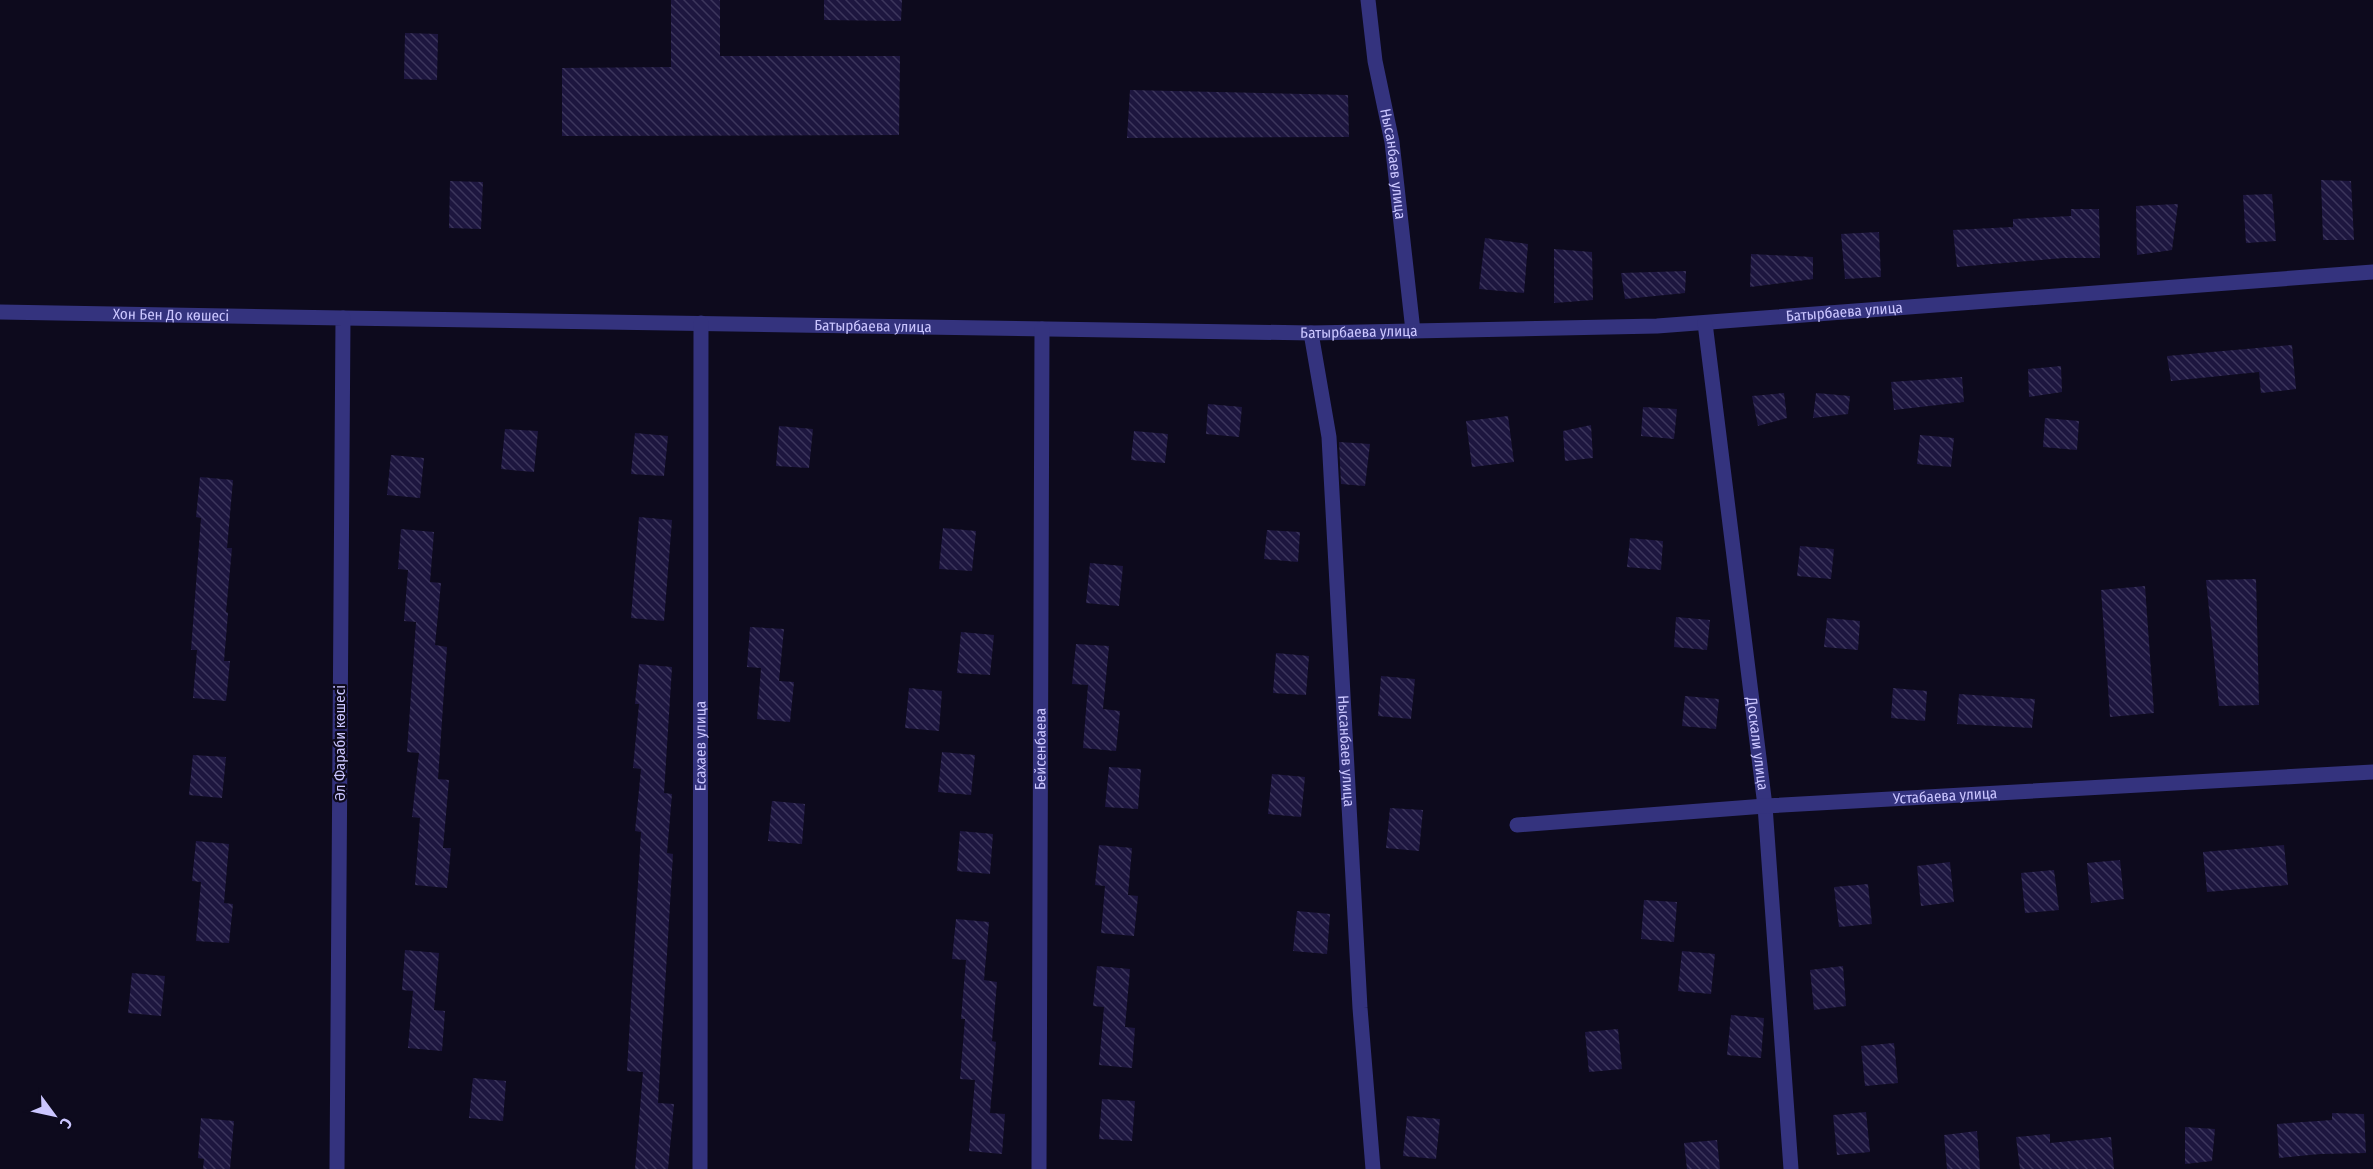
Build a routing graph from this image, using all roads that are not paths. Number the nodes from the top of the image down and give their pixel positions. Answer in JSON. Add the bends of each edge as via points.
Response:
{"nodes":[{"id":1,"x":1368,"y":0,"type":"edge"},
{"id":2,"x":2373,"y":272,"type":"edge"},
{"id":3,"x":0,"y":312,"type":"edge"},
{"id":4,"x":343,"y":318,"type":"junction"},
{"id":5,"x":701,"y":323,"type":"junction"},
{"id":6,"x":1705,"y":323,"type":"junction"},
{"id":7,"x":1042,"y":328,"type":"junction"},
{"id":8,"x":1413,"y":331,"type":"junction"},
{"id":9,"x":1311,"y":333,"type":"junction"},
{"id":10,"x":2373,"y":772,"type":"edge"},
{"id":11,"x":1765,"y":806,"type":"junction"},
{"id":12,"x":1517,"y":825,"type":"dead end"},
{"id":13,"x":337,"y":1169,"type":"edge"},
{"id":14,"x":700,"y":1169,"type":"edge"},
{"id":15,"x":1038,"y":1169,"type":"edge"},
{"id":16,"x":1373,"y":1169,"type":"edge"},
{"id":17,"x":1791,"y":1169,"type":"edge"}],
"edges":[{"from":1,"to":8,"type":"street","name":"Нысанбаев улица","via":[[1375,61],[1392,142]]},
{"from":2,"to":6,"type":"street","name":"Батырбаева улица"},
{"from":3,"to":4,"type":"street","name":"Хон Бен До көшесі"},
{"from":4,"to":5,"type":"street","name":"Батырбаева улица"},
{"from":4,"to":13,"type":"street","name":"Әл Фараби көшесі"},
{"from":5,"to":7,"type":"street","name":"Батырбаева улица"},
{"from":5,"to":14,"type":"street","name":"Есахаев улица"},
{"from":6,"to":8,"type":"street","name":"Батырбаева улица"},
{"from":6,"to":11,"type":"street","name":"Доскали улица"},
{"from":7,"to":9,"type":"street","name":"Батырбаева улица"},
{"from":7,"to":15,"type":"street","name":"Бейсенбаева"},
{"from":8,"to":9,"type":"street","name":"Батырбаева улица"},
{"from":9,"to":16,"type":"street","name":"Нысанбаев улица","via":[[1329,438],[1359,1008]]},
{"from":10,"to":11,"type":"street","name":"Устабаева улица"},
{"from":11,"to":12,"type":"street","name":"Устабаева улица"},
{"from":11,"to":17,"type":"street","name":"Доскали улица"}]}
